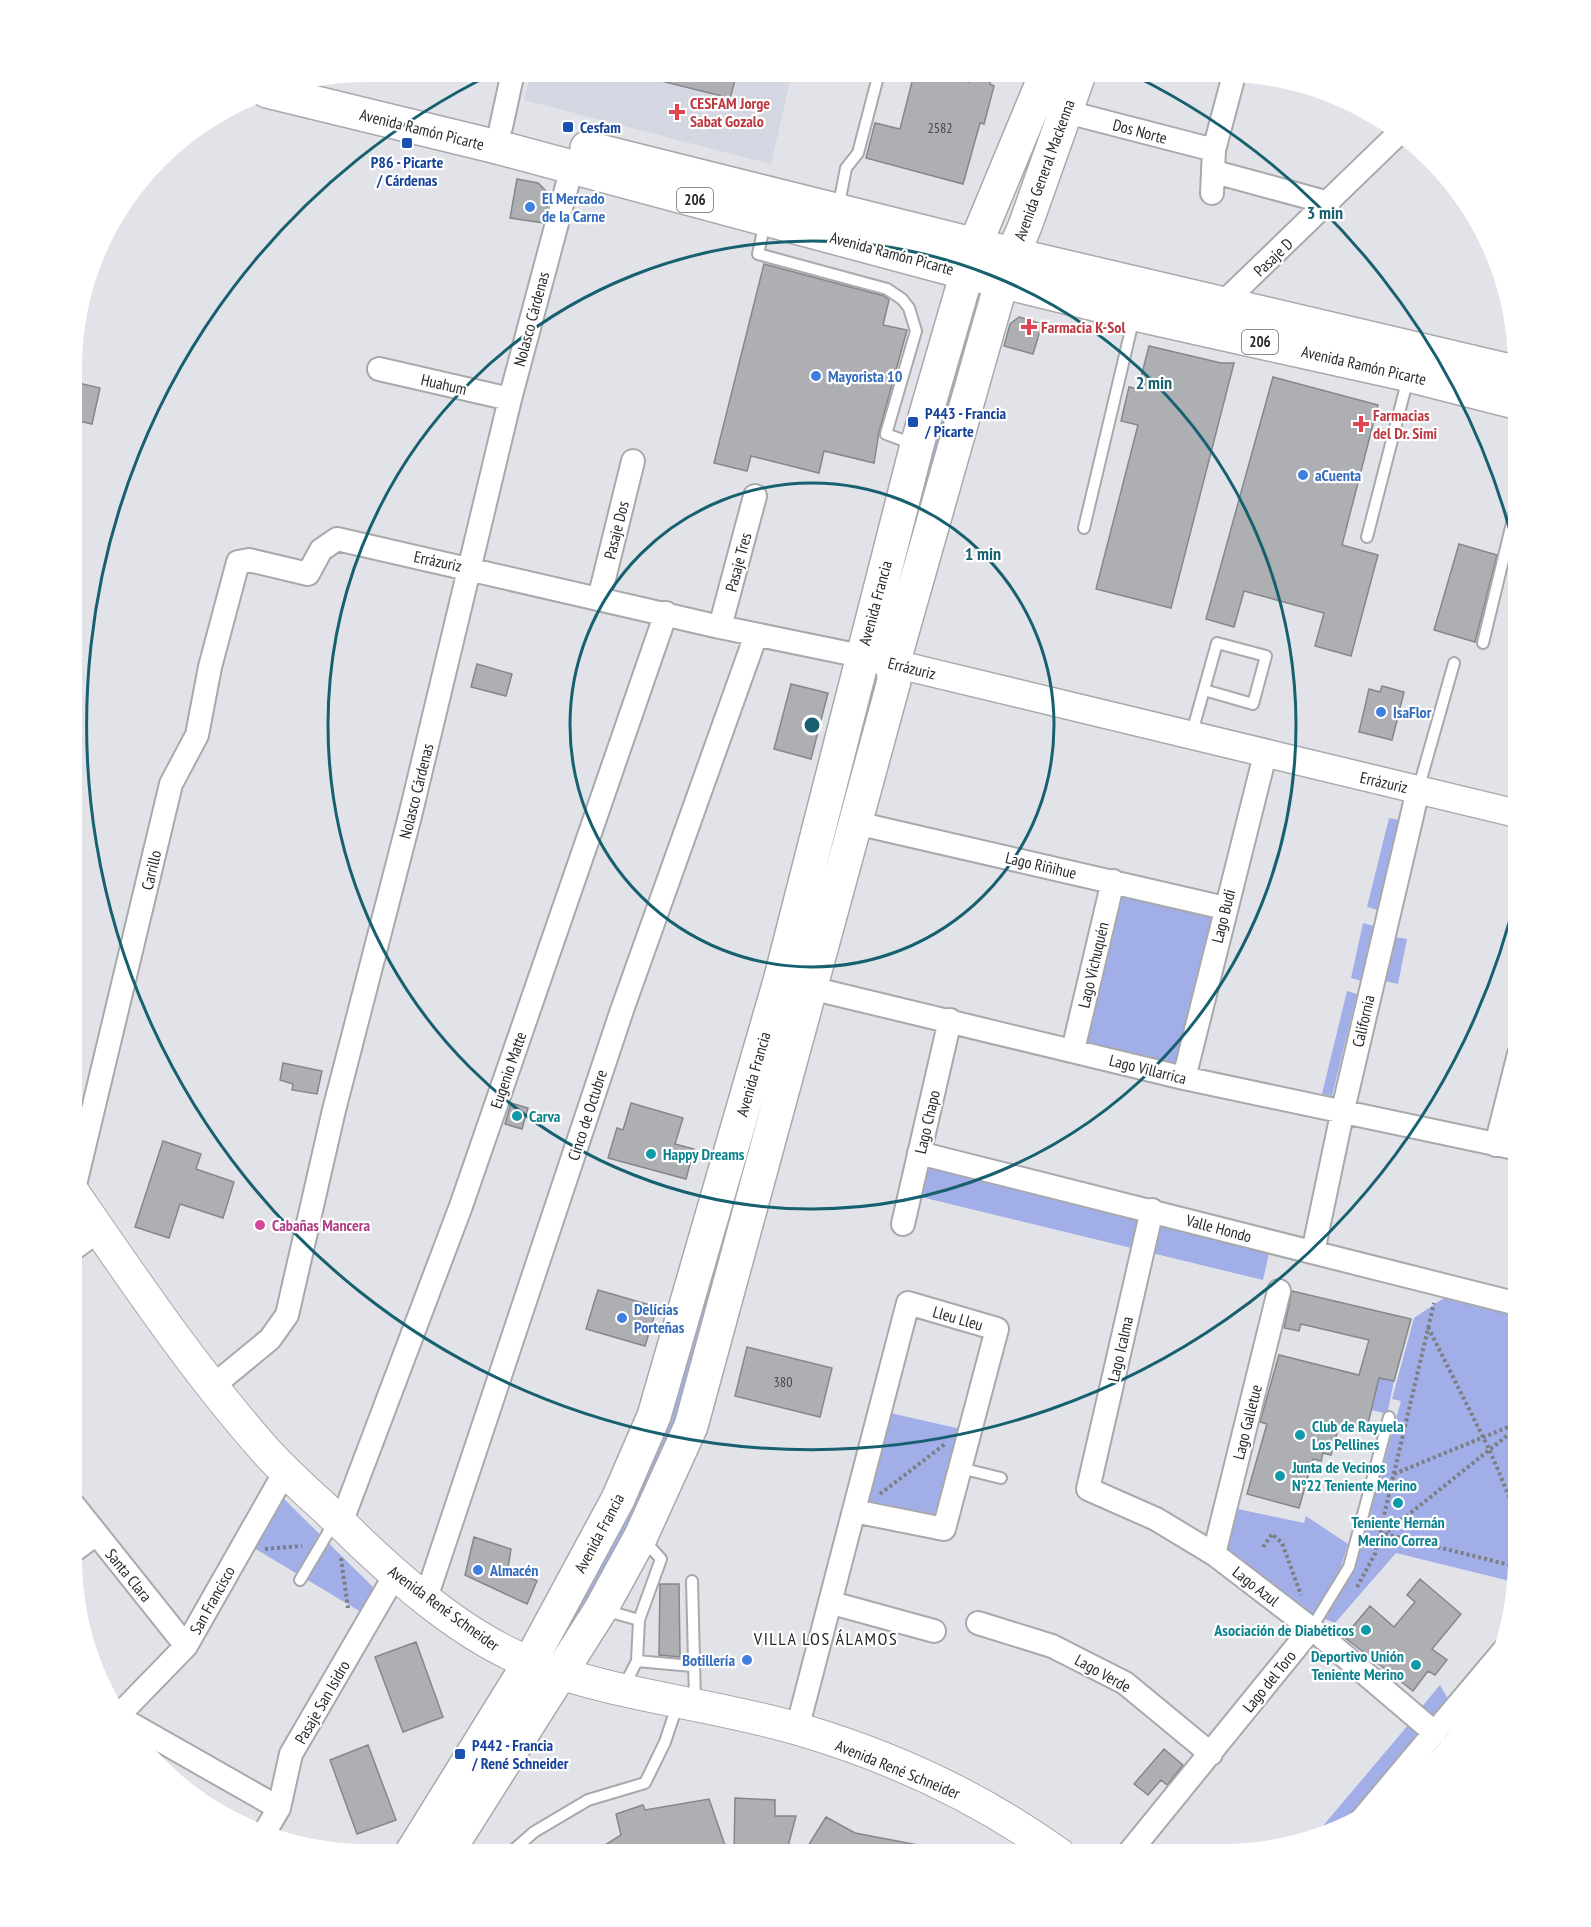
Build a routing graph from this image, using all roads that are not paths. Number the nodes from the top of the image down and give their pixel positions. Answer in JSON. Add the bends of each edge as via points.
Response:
{"nodes":[{"id":1,"x":511,"y":82,"type":"edge"},
{"id":2,"x":877,"y":82,"type":"edge"},
{"id":3,"x":1040,"y":82,"type":"edge"},
{"id":4,"x":1076,"y":82,"type":"edge"},
{"id":5,"x":1232,"y":82,"type":"edge"},
{"id":6,"x":330,"y":85,"type":"edge"},
{"id":7,"x":286,"y":95,"type":"edge"},
{"id":8,"x":1067,"y":112,"type":"junction"},
{"id":9,"x":501,"y":127,"type":"junction"},
{"id":10,"x":1393,"y":139,"type":"edge"},
{"id":11,"x":572,"y":167,"type":"junction"},
{"id":12,"x":1214,"y":172,"type":"junction"},
{"id":13,"x":1329,"y":203,"type":"junction"},
{"id":14,"x":838,"y":209,"type":"junction"},
{"id":15,"x":766,"y":219,"type":"junction"},
{"id":16,"x":971,"y":258,"type":"junction"},
{"id":17,"x":1007,"y":267,"type":"junction"},
{"id":18,"x":1222,"y":304,"type":"junction"},
{"id":19,"x":1135,"y":314,"type":"junction"},
{"id":20,"x":379,"y":369,"type":"dead end"},
{"id":21,"x":1508,"y":370,"type":"edge"},
{"id":22,"x":1409,"y":375,"type":"junction"},
{"id":23,"x":510,"y":399,"type":"junction"},
{"id":24,"x":1508,"y":400,"type":"edge"},
{"id":25,"x":917,"y":445,"type":"junction"},
{"id":26,"x":633,"y":461,"type":"dead end"},
{"id":27,"x":908,"y":484,"type":"junction"},
{"id":28,"x":755,"y":496,"type":"dead end"},
{"id":29,"x":935,"y":512,"type":"junction"},
{"id":30,"x":1084,"y":528,"type":"dead end"},
{"id":31,"x":1367,"y":537,"type":"dead end"},
{"id":32,"x":1508,"y":540,"type":"edge"},
{"id":33,"x":249,"y":560,"type":"joint"},
{"id":34,"x":471,"y":568,"type":"junction"},
{"id":35,"x":599,"y":599,"type":"junction"},
{"id":36,"x":666,"y":613,"type":"junction"},
{"id":37,"x":720,"y":627,"type":"junction"},
{"id":38,"x":756,"y":634,"type":"junction"},
{"id":39,"x":1483,"y":643,"type":"dead end"},
{"id":40,"x":861,"y":656,"type":"junction"},
{"id":41,"x":1454,"y":663,"type":"dead end"},
{"id":42,"x":893,"y":664,"type":"junction"},
{"id":43,"x":1204,"y":690,"type":"junction"},
{"id":44,"x":1191,"y":736,"type":"junction"},
{"id":45,"x":1265,"y":755,"type":"junction"},
{"id":46,"x":1418,"y":790,"type":"junction"},
{"id":47,"x":827,"y":805,"type":"junction"},
{"id":48,"x":1508,"y":810,"type":"edge"},
{"id":49,"x":856,"y":823,"type":"junction"},
{"id":50,"x":1113,"y":881,"type":"junction"},
{"id":51,"x":834,"y":893,"type":"junction"},
{"id":52,"x":1225,"y":908,"type":"junction"},
{"id":53,"x":795,"y":984,"type":"junction"},
{"id":54,"x":950,"y":1020,"type":"junction"},
{"id":55,"x":1073,"y":1050,"type":"junction"},
{"id":56,"x":1184,"y":1078,"type":"junction"},
{"id":57,"x":1508,"y":1100,"type":"edge"},
{"id":58,"x":1342,"y":1114,"type":"junction"},
{"id":59,"x":1497,"y":1145,"type":"junction"},
{"id":60,"x":1508,"y":1147,"type":"edge"},
{"id":61,"x":920,"y":1153,"type":"junction"},
{"id":62,"x":82,"y":1155,"type":"edge"},
{"id":63,"x":82,"y":1206,"type":"edge"},
{"id":64,"x":1152,"y":1210,"type":"junction"},
{"id":65,"x":903,"y":1224,"type":"dead end"},
{"id":66,"x":99,"y":1230,"type":"junction"},
{"id":67,"x":82,"y":1242,"type":"edge"},
{"id":68,"x":1313,"y":1252,"type":"junction"},
{"id":69,"x":1279,"y":1290,"type":"dead end"},
{"id":70,"x":1508,"y":1301,"type":"edge"},
{"id":71,"x":213,"y":1386,"type":"junction"},
{"id":72,"x":1389,"y":1417,"type":"dead end"},
{"id":73,"x":960,"y":1467,"type":"junction"},
{"id":74,"x":286,"y":1470,"type":"junction"},
{"id":75,"x":1001,"y":1478,"type":"dead end"},
{"id":76,"x":1088,"y":1489,"type":"joint"},
{"id":77,"x":854,"y":1511,"type":"junction"},
{"id":78,"x":82,"y":1516,"type":"edge"},
{"id":79,"x":96,"y":1534,"type":"junction"},
{"id":80,"x":335,"y":1534,"type":"junction"},
{"id":81,"x":641,"y":1536,"type":"junction"},
{"id":82,"x":82,"y":1544,"type":"edge"},
{"id":83,"x":1214,"y":1554,"type":"junction"},
{"id":84,"x":395,"y":1575,"type":"junction"},
{"id":85,"x":300,"y":1580,"type":"dead end"},
{"id":86,"x":692,"y":1581,"type":"dead end"},
{"id":87,"x":426,"y":1598,"type":"junction"},
{"id":88,"x":832,"y":1603,"type":"junction"},
{"id":89,"x":601,"y":1609,"type":"junction"},
{"id":90,"x":639,"y":1620,"type":"junction"},
{"id":91,"x":978,"y":1623,"type":"dead end"},
{"id":92,"x":1311,"y":1629,"type":"junction"},
{"id":93,"x":934,"y":1630,"type":"dead end"},
{"id":94,"x":186,"y":1646,"type":"junction"},
{"id":95,"x":637,"y":1661,"type":"junction"},
{"id":96,"x":530,"y":1662,"type":"junction"},
{"id":97,"x":692,"y":1666,"type":"junction"},
{"id":98,"x":561,"y":1673,"type":"junction"},
{"id":99,"x":1484,"y":1674,"type":"edge"},
{"id":100,"x":623,"y":1689,"type":"junction"},
{"id":101,"x":687,"y":1705,"type":"junction"},
{"id":102,"x":126,"y":1709,"type":"edge"},
{"id":103,"x":136,"y":1726,"type":"edge"},
{"id":104,"x":797,"y":1729,"type":"junction"},
{"id":105,"x":1435,"y":1733,"type":"junction"},
{"id":106,"x":1211,"y":1754,"type":"junction"},
{"id":107,"x":1427,"y":1758,"type":"edge"},
{"id":108,"x":1399,"y":1784,"type":"edge"},
{"id":109,"x":279,"y":1808,"type":"junction"},
{"id":110,"x":268,"y":1826,"type":"edge"},
{"id":111,"x":417,"y":1844,"type":"edge"},
{"id":112,"x":452,"y":1844,"type":"edge"},
{"id":113,"x":520,"y":1844,"type":"edge"},
{"id":114,"x":1037,"y":1844,"type":"edge"},
{"id":115,"x":1136,"y":1844,"type":"edge"}],
"edges":[{"from":1,"to":9,"type":"street"},
{"from":2,"to":14,"type":"lane","via":[[858,153],[846,168]]},
{"from":3,"to":16,"type":"main road","name":"Avenida General Mackenna"},
{"from":4,"to":8,"type":"main road","name":"Avenida General Mackenna"},
{"from":5,"to":12,"type":"street"},
{"from":6,"to":9,"type":"main road","name":"Avenida Ramón Picarte","number":"206"},
{"from":7,"to":11,"type":"main road","name":"Avenida Ramón Picarte","number":"206","via":[[418,122]]},
{"from":8,"to":12,"type":"street","name":"Dos Norte"},
{"from":8,"to":17,"type":"main road","name":"Avenida General Mackenna"},
{"from":9,"to":14,"type":"main road","name":"Avenida Ramón Picarte","number":"206"},
{"from":10,"to":13,"type":"street","name":"Pasaje D"},
{"from":11,"to":15,"type":"main road","name":"Avenida Ramón Picarte","number":"206"},
{"from":11,"to":23,"type":"street","name":"Nolasco Cárdenas"},
{"from":12,"to":13,"type":"street","name":"Dos Norte"},
{"from":13,"to":18,"type":"street","name":"Pasaje D"},
{"from":14,"to":16,"type":"main road","name":"Avenida Ramón Picarte","number":"206"},
{"from":15,"to":16,"type":"main road","name":"Avenida Ramón Picarte","number":"206"},
{"from":15,"to":25,"type":"lane","via":[[758,254],[887,289],[909,308],[916,331],[886,434]]},
{"from":16,"to":17,"type":"main road","name":"Avenida Ramón Picarte","number":"206"},
{"from":16,"to":25,"type":"main road","name":"Avenida Francia"},
{"from":17,"to":18,"type":"main road","name":"Avenida Ramón Picarte","number":"206"},
{"from":17,"to":19,"type":"main road","name":"Avenida Ramón Picarte","number":"206"},
{"from":17,"to":29,"type":"main road","name":"Avenida Francia"},
{"from":18,"to":21,"type":"main road","name":"Avenida Ramón Picarte","number":"206"},
{"from":19,"to":22,"type":"main road","name":"Avenida Ramón Picarte","number":"206"},
{"from":19,"to":30,"type":"lane"},
{"from":20,"to":23,"type":"street","name":"Huahum"},
{"from":22,"to":24,"type":"main road","name":"Avenida Ramón Picarte","number":"206"},
{"from":22,"to":31,"type":"lane"},
{"from":23,"to":34,"type":"street","name":"Nolasco Cárdenas"},
{"from":25,"to":27,"type":"main road","name":"Avenida Francia"},
{"from":26,"to":35,"type":"street","name":"Pasaje Dos"},
{"from":27,"to":29,"type":"main road","via":[[930,496]]},
{"from":27,"to":40,"type":"main road","name":"Avenida Francia"},
{"from":28,"to":37,"type":"street","name":"Pasaje Tres"},
{"from":29,"to":42,"type":"main road","name":"Avenida Francia"},
{"from":32,"to":39,"type":"lane"},
{"from":33,"to":34,"type":"street","name":"Errázuriz","via":[[308,574],[321,549],[337,539]]},
{"from":33,"to":62,"type":"street","name":"Carrillo","via":[[238,562],[210,667],[197,735],[171,784]]},
{"from":34,"to":35,"type":"street","name":"Errázuriz"},
{"from":34,"to":71,"type":"street","name":"Nolasco Cárdenas","via":[[334,1110],[287,1315],[270,1339]]},
{"from":35,"to":36,"type":"street","name":"Errázuriz"},
{"from":36,"to":37,"type":"street","name":"Errázuriz"},
{"from":36,"to":80,"type":"street","name":"Eugenio Matte","via":[[461,1206]]},
{"from":37,"to":38,"type":"street","name":"Errázuriz"},
{"from":38,"to":40,"type":"street","name":"Errázuriz"},
{"from":38,"to":87,"type":"street","name":"Cinco de Octubre","via":[[622,1010]]},
{"from":40,"to":42,"type":"street","name":"Errázuriz"},
{"from":40,"to":47,"type":"main road","name":"Avenida Francia"},
{"from":41,"to":46,"type":"lane"},
{"from":42,"to":44,"type":"street","name":"Errázuriz"},
{"from":42,"to":49,"type":"main road","name":"Avenida Francia","via":[[894,681]]},
{"from":43,"to":43,"type":"lane","via":[[1217,643],[1266,656],[1253,704]]},
{"from":43,"to":44,"type":"lane"},
{"from":44,"to":45,"type":"street","name":"Errázuriz"},
{"from":45,"to":46,"type":"street","name":"Errázuriz"},
{"from":45,"to":52,"type":"street","name":"Lago Budi"},
{"from":46,"to":48,"type":"street","name":"Errázuriz"},
{"from":46,"to":58,"type":"street","name":"California"},
{"from":47,"to":51,"type":"main road","via":[[825,873]]},
{"from":47,"to":53,"type":"main road","name":"Avenida Francia"},
{"from":49,"to":50,"type":"street","name":"Lago Riñihue"},
{"from":49,"to":51,"type":"main road","name":"Avenida Francia"},
{"from":50,"to":52,"type":"street","name":"Lago Riñihue"},
{"from":50,"to":55,"type":"street","name":"Lago Vichuquén"},
{"from":51,"to":53,"type":"main road","name":"Avenida Francia"},
{"from":52,"to":56,"type":"street","name":"Lago Budi"},
{"from":53,"to":54,"type":"street","name":"Lago Villarrica"},
{"from":53,"to":81,"type":"main road","name":"Avenida Francia","via":[[691,1426]]},
{"from":53,"to":96,"type":"main road","name":"Avenida Francia","via":[[654,1416],[618,1498]]},
{"from":54,"to":55,"type":"street","name":"Lago Villarrica"},
{"from":54,"to":61,"type":"street","name":"Lago Chapo"},
{"from":55,"to":56,"type":"street","name":"Lago Villarrica"},
{"from":56,"to":58,"type":"street","name":"Lago Villarrica"},
{"from":57,"to":59,"type":"street"},
{"from":58,"to":59,"type":"street","name":"Lago Villarrica"},
{"from":58,"to":68,"type":"street","name":"California"},
{"from":59,"to":60,"type":"street","name":"Lago Villarrica"},
{"from":61,"to":64,"type":"street","name":"Valle Hondo"},
{"from":61,"to":65,"type":"street","name":"Lago Chapo"},
{"from":63,"to":66,"type":"main road","name":"Avenida René Schneider"},
{"from":64,"to":68,"type":"street","name":"Valle Hondo"},
{"from":64,"to":76,"type":"street","name":"Lago Icalma"},
{"from":66,"to":67,"type":"street"},
{"from":66,"to":71,"type":"main road","name":"Avenida René Schneider"},
{"from":68,"to":70,"type":"street","name":"Valle Hondo"},
{"from":69,"to":83,"type":"street","name":"Lago Galletue"},
{"from":71,"to":74,"type":"main road","name":"Avenida René Schneider"},
{"from":72,"to":92,"type":"lane","name":"Lago del Toro","via":[[1349,1567]]},
{"from":73,"to":75,"type":"lane"},
{"from":73,"to":77,"type":"street","name":"Lleu Lleu","via":[[944,1529]]},
{"from":73,"to":77,"type":"street","name":"Lleu Lleu","via":[[997,1329],[908,1303]]},
{"from":74,"to":80,"type":"main road","name":"Avenida René Schneider"},
{"from":74,"to":94,"type":"street","name":"San Francisco"},
{"from":76,"to":83,"type":"street","name":"Lago Azul","via":[[1156,1520]]},
{"from":77,"to":88,"type":"street","name":"Lleu Lleu"},
{"from":78,"to":79,"type":"street","name":"Santa Clara"},
{"from":79,"to":82,"type":"street"},
{"from":79,"to":94,"type":"street","name":"Santa Clara"},
{"from":80,"to":84,"type":"main road","name":"Avenida René Schneider"},
{"from":80,"to":85,"type":"lane"},
{"from":81,"to":89,"type":"main road","name":"Avenida Francia"},
{"from":81,"to":90,"type":"lane","via":[[661,1559]]},
{"from":83,"to":92,"type":"street","name":"Lago Azul"},
{"from":84,"to":87,"type":"main road","name":"Avenida René Schneider"},
{"from":84,"to":109,"type":"street","name":"Pasaje San Isidro","via":[[291,1754]]},
{"from":86,"to":97,"type":"lane"},
{"from":87,"to":96,"type":"main road","name":"Avenida René Schneider","via":[[487,1641]]},
{"from":88,"to":93,"type":"street"},
{"from":88,"to":104,"type":"street","name":"Lleu Lleu"},
{"from":89,"to":90,"type":"lane"},
{"from":89,"to":98,"type":"main road","name":"Avenida Francia"},
{"from":90,"to":95,"type":"lane"},
{"from":91,"to":106,"type":"street","name":"Lago Verde","via":[[1052,1646],[1125,1683]]},
{"from":92,"to":105,"type":"street","name":"Lago Azul"},
{"from":92,"to":106,"type":"street","name":"Lago del Toro"},
{"from":94,"to":102,"type":"street","name":"San Francisco"},
{"from":95,"to":97,"type":"lane"},
{"from":95,"to":100,"type":"lane"},
{"from":96,"to":98,"type":"main road","name":"Avenida René Schneider"},
{"from":96,"to":111,"type":"main road","name":"Avenida Francia"},
{"from":97,"to":101,"type":"lane"},
{"from":98,"to":100,"type":"main road","name":"Avenida René Schneider"},
{"from":98,"to":112,"type":"main road","name":"Avenida Francia"},
{"from":99,"to":105,"type":"street"},
{"from":100,"to":101,"type":"main road","name":"Avenida René Schneider"},
{"from":101,"to":104,"type":"main road","name":"Avenida René Schneider"},
{"from":101,"to":113,"type":"lane","via":[[645,1783],[588,1800]]},
{"from":103,"to":109,"type":"street"},
{"from":104,"to":114,"type":"main road","name":"Avenida René Schneider","via":[[921,1775],[1003,1817]]},
{"from":105,"to":107,"type":"street"},
{"from":106,"to":115,"type":"street","name":"Lago del Toro"},
{"from":107,"to":108,"type":"street"},
{"from":109,"to":110,"type":"street","name":"Pasaje San Isidro"}]}
